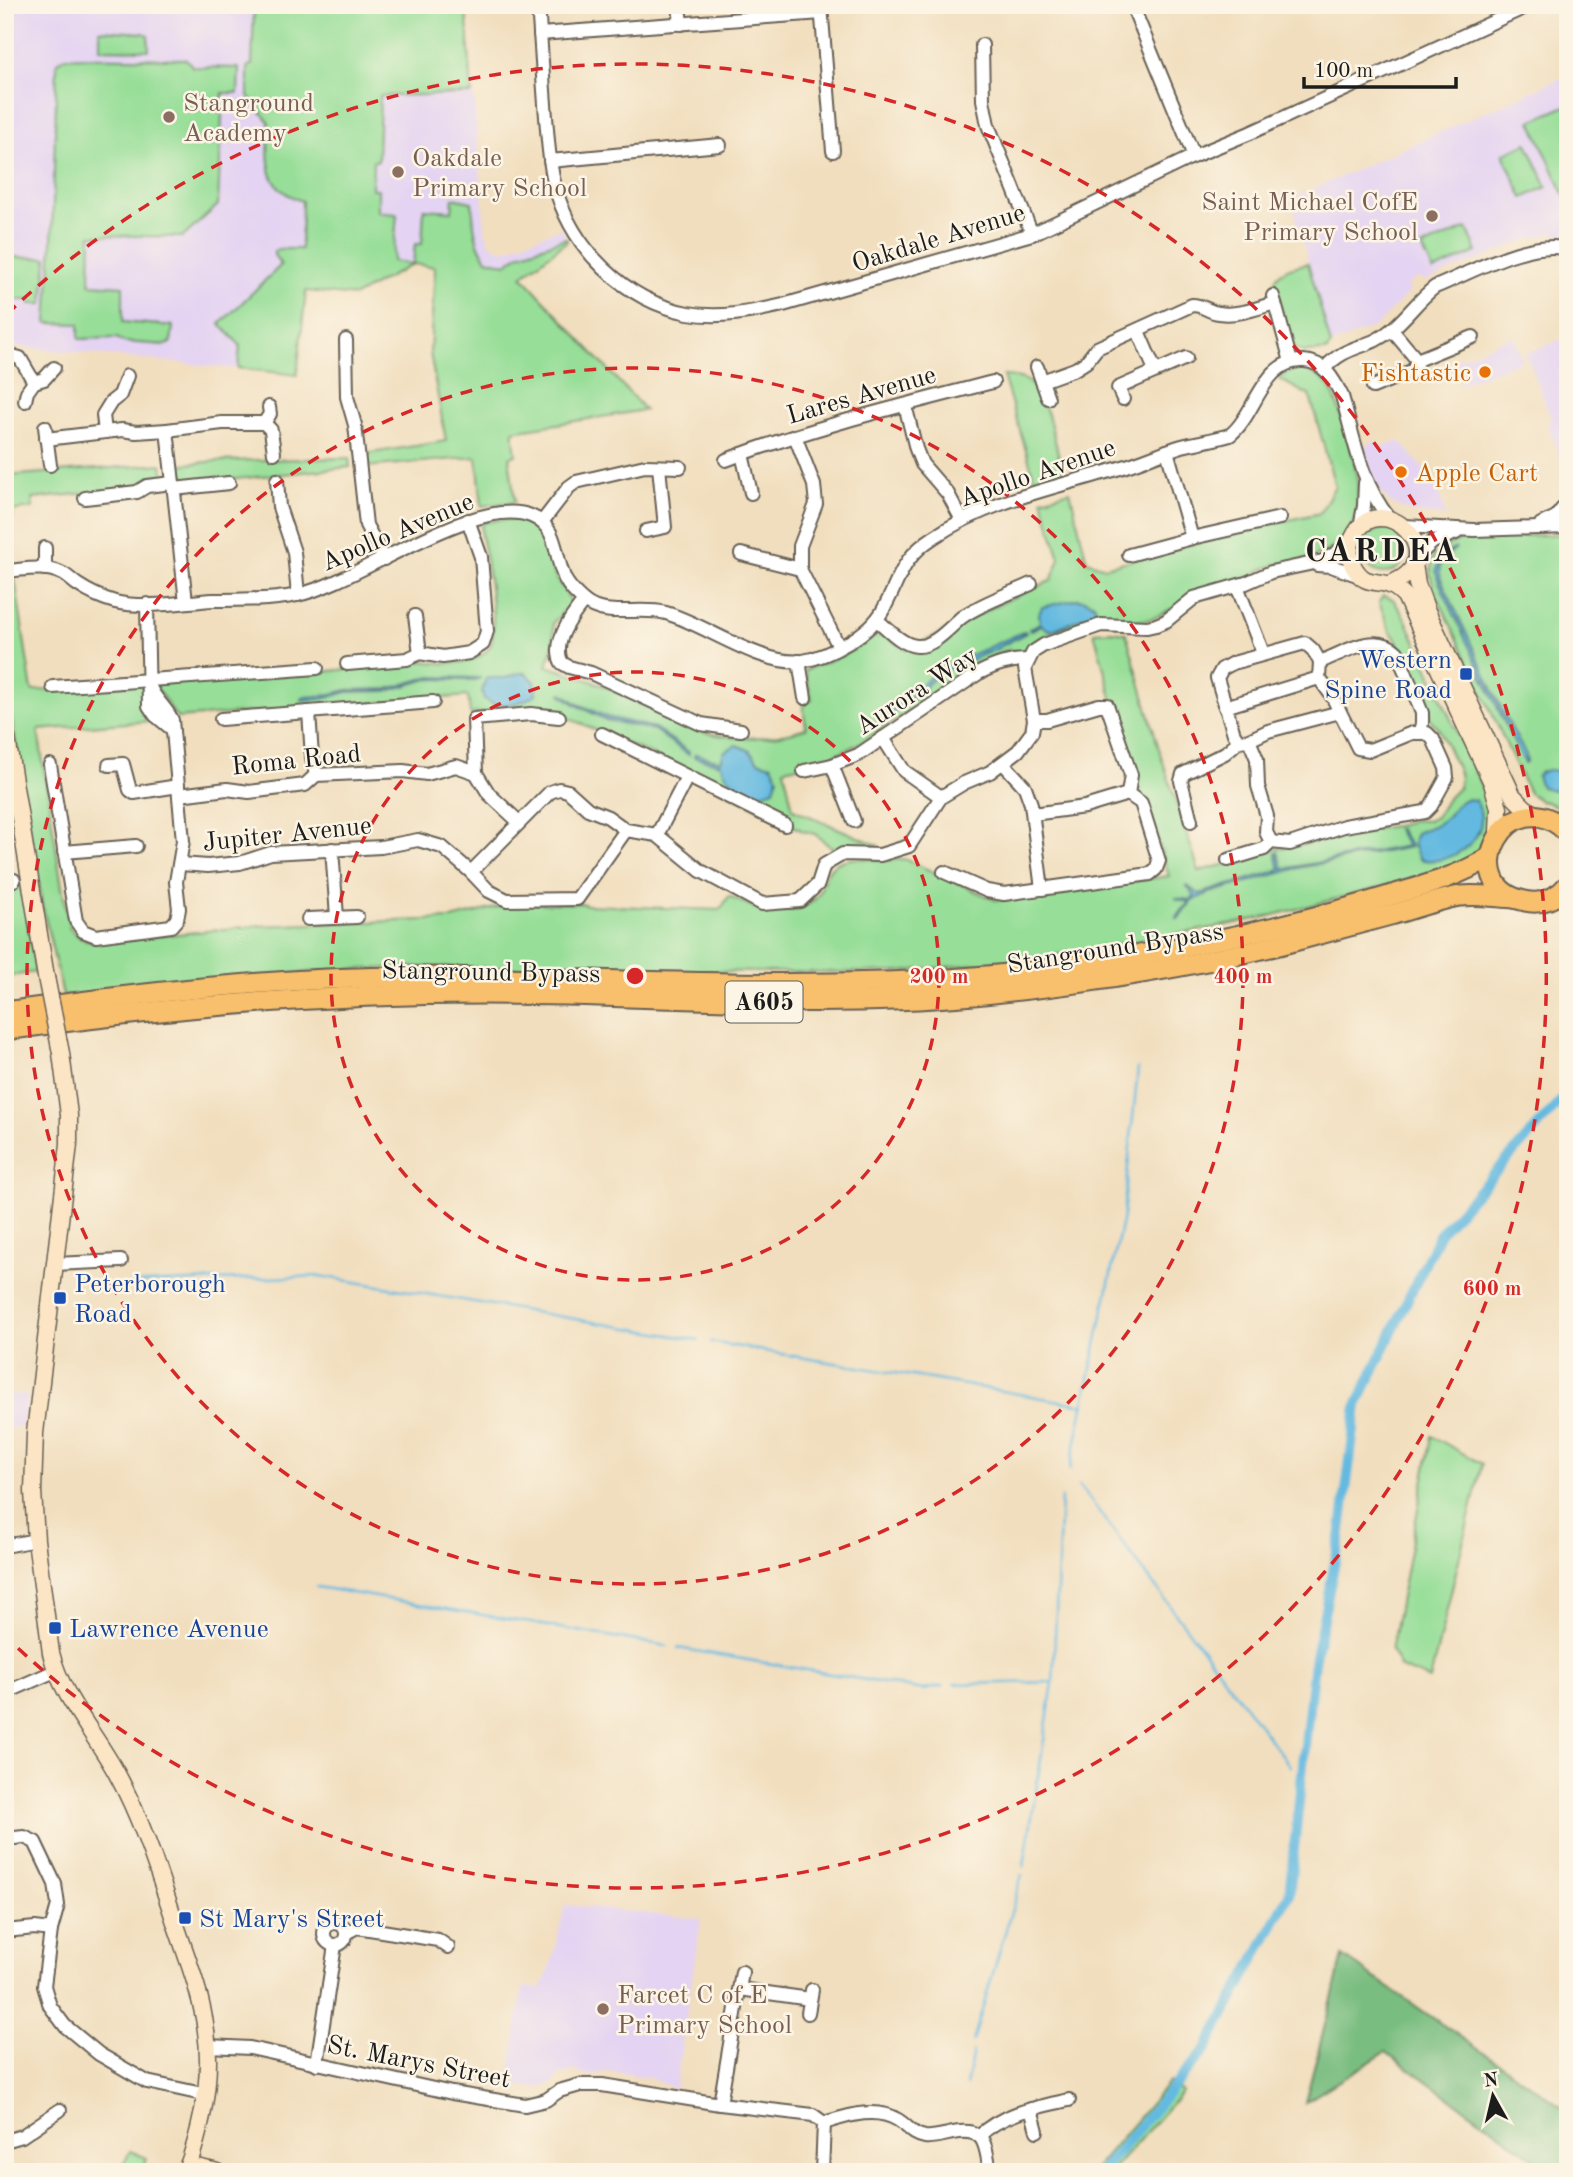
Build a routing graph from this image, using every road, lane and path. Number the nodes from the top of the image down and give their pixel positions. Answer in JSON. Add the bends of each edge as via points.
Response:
{"nodes":[{"id":1,"x":538,"y":5,"type":"edge"},
{"id":2,"x":679,"y":5,"type":"edge"},
{"id":3,"x":1132,"y":5,"type":"edge"},
{"id":4,"x":1530,"y":5,"type":"edge"},
{"id":5,"x":822,"y":9,"type":"edge"},
{"id":6,"x":681,"y":24,"type":"junction"},
{"id":7,"x":540,"y":34,"type":"junction"},
{"id":8,"x":982,"y":45,"type":"dead end"},
{"id":9,"x":720,"y":145,"type":"dead end"},
{"id":10,"x":833,"y":151,"type":"dead end"},
{"id":11,"x":1194,"y":156,"type":"junction"},
{"id":12,"x":550,"y":161,"type":"junction"},
{"id":13,"x":1032,"y":234,"type":"junction"},
{"id":14,"x":1568,"y":248,"type":"edge"},
{"id":15,"x":1392,"y":330,"type":"junction"},
{"id":16,"x":1138,"y":331,"type":"junction"},
{"id":17,"x":1473,"y":337,"type":"dead end"},
{"id":18,"x":346,"y":340,"type":"dead end"},
{"id":19,"x":5,"y":354,"type":"edge"},
{"id":20,"x":1186,"y":358,"type":"dead end"},
{"id":21,"x":1417,"y":360,"type":"junction"},
{"id":22,"x":1292,"y":362,"type":"junction"},
{"id":23,"x":1037,"y":367,"type":"dead end"},
{"id":24,"x":54,"y":368,"type":"dead end"},
{"id":25,"x":1324,"y":369,"type":"junction"},
{"id":26,"x":1155,"y":370,"type":"junction"},
{"id":27,"x":127,"y":376,"type":"dead end"},
{"id":28,"x":1042,"y":381,"type":"junction"},
{"id":29,"x":34,"y":382,"type":"junction"},
{"id":30,"x":993,"y":382,"type":"dead end"},
{"id":31,"x":1373,"y":387,"type":"dead end"},
{"id":32,"x":1048,"y":398,"type":"dead end"},
{"id":33,"x":1123,"y":399,"type":"dead end"},
{"id":34,"x":25,"y":401,"type":"dead end"},
{"id":35,"x":905,"y":405,"type":"junction"},
{"id":36,"x":269,"y":407,"type":"dead end"},
{"id":37,"x":264,"y":423,"type":"junction"},
{"id":38,"x":167,"y":429,"type":"junction"},
{"id":39,"x":105,"y":432,"type":"junction"},
{"id":40,"x":795,"y":436,"type":"junction"},
{"id":41,"x":1167,"y":451,"type":"junction"},
{"id":42,"x":274,"y":453,"type":"dead end"},
{"id":43,"x":742,"y":454,"type":"junction"},
{"id":44,"x":726,"y":460,"type":"dead end"},
{"id":45,"x":50,"y":466,"type":"dead end"},
{"id":46,"x":659,"y":467,"type":"junction"},
{"id":47,"x":680,"y":467,"type":"dead end"},
{"id":48,"x":1363,"y":472,"type":"junction"},
{"id":49,"x":276,"y":480,"type":"dead end"},
{"id":50,"x":229,"y":483,"type":"dead end"},
{"id":51,"x":173,"y":486,"type":"junction"},
{"id":52,"x":751,"y":493,"type":"dead end"},
{"id":53,"x":85,"y":498,"type":"dead end"},
{"id":54,"x":1565,"y":504,"type":"edge"},
{"id":55,"x":1251,"y":509,"type":"dead end"},
{"id":56,"x":1280,"y":518,"type":"dead end"},
{"id":57,"x":1389,"y":519,"type":"junction"},
{"id":58,"x":468,"y":520,"type":"junction"},
{"id":59,"x":962,"y":520,"type":"junction"},
{"id":60,"x":542,"y":522,"type":"junction"},
{"id":61,"x":1254,"y":523,"type":"junction"},
{"id":62,"x":1405,"y":526,"type":"junction"},
{"id":63,"x":1568,"y":526,"type":"edge"},
{"id":64,"x":1360,"y":527,"type":"junction"},
{"id":65,"x":1530,"y":527,"type":"junction"},
{"id":66,"x":1474,"y":530,"type":"junction"},
{"id":67,"x":646,"y":531,"type":"dead end"},
{"id":68,"x":1192,"y":538,"type":"junction"},
{"id":69,"x":1350,"y":544,"type":"junction"},
{"id":70,"x":45,"y":548,"type":"dead end"},
{"id":71,"x":741,"y":554,"type":"dead end"},
{"id":72,"x":1129,"y":555,"type":"dead end"},
{"id":73,"x":384,"y":559,"type":"junction"},
{"id":74,"x":1415,"y":561,"type":"junction"},
{"id":75,"x":1306,"y":565,"type":"junction"},
{"id":76,"x":45,"y":569,"type":"junction"},
{"id":77,"x":800,"y":569,"type":"junction"},
{"id":78,"x":5,"y":571,"type":"edge"},
{"id":79,"x":1360,"y":576,"type":"junction"},
{"id":80,"x":1031,"y":584,"type":"dead end"},
{"id":81,"x":1390,"y":584,"type":"junction"},
{"id":82,"x":1237,"y":586,"type":"junction"},
{"id":83,"x":298,"y":595,"type":"junction"},
{"id":84,"x":584,"y":601,"type":"junction"},
{"id":85,"x":186,"y":602,"type":"junction"},
{"id":86,"x":146,"y":604,"type":"junction"},
{"id":87,"x":415,"y":616,"type":"dead end"},
{"id":88,"x":877,"y":620,"type":"junction"},
{"id":89,"x":839,"y":647,"type":"junction"},
{"id":90,"x":420,"y":653,"type":"junction"},
{"id":91,"x":1263,"y":653,"type":"junction"},
{"id":92,"x":1028,"y":660,"type":"junction"},
{"id":93,"x":799,"y":661,"type":"junction"},
{"id":94,"x":1320,"y":662,"type":"junction"},
{"id":95,"x":347,"y":664,"type":"dead end"},
{"id":96,"x":317,"y":668,"type":"dead end"},
{"id":97,"x":1319,"y":678,"type":"junction"},
{"id":98,"x":150,"y":684,"type":"junction"},
{"id":99,"x":53,"y":687,"type":"dead end"},
{"id":100,"x":805,"y":698,"type":"dead end"},
{"id":101,"x":433,"y":702,"type":"dead end"},
{"id":102,"x":1225,"y":707,"type":"junction"},
{"id":103,"x":309,"y":712,"type":"junction"},
{"id":104,"x":1340,"y":712,"type":"junction"},
{"id":105,"x":559,"y":717,"type":"dead end"},
{"id":106,"x":221,"y":719,"type":"dead end"},
{"id":107,"x":1034,"y":720,"type":"junction"},
{"id":108,"x":5,"y":726,"type":"edge"},
{"id":109,"x":741,"y":730,"type":"dead end"},
{"id":110,"x":1420,"y":733,"type":"junction"},
{"id":111,"x":602,"y":734,"type":"dead end"},
{"id":112,"x":883,"y":738,"type":"junction"},
{"id":113,"x":1244,"y":741,"type":"junction"},
{"id":114,"x":1003,"y":763,"type":"junction"},
{"id":115,"x":50,"y":765,"type":"dead end"},
{"id":116,"x":109,"y":765,"type":"dead end"},
{"id":117,"x":832,"y":765,"type":"junction"},
{"id":118,"x":804,"y":771,"type":"dead end"},
{"id":119,"x":476,"y":772,"type":"junction"},
{"id":120,"x":316,"y":775,"type":"junction"},
{"id":121,"x":687,"y":777,"type":"junction"},
{"id":122,"x":10,"y":784,"type":"edge"},
{"id":123,"x":178,"y":791,"type":"junction"},
{"id":124,"x":1128,"y":794,"type":"junction"},
{"id":125,"x":941,"y":797,"type":"junction"},
{"id":126,"x":1032,"y":814,"type":"junction"},
{"id":127,"x":1537,"y":816,"type":"junction"},
{"id":128,"x":854,"y":821,"type":"dead end"},
{"id":129,"x":1191,"y":821,"type":"dead end"},
{"id":130,"x":519,"y":822,"type":"junction"},
{"id":131,"x":785,"y":825,"type":"dead end"},
{"id":132,"x":1565,"y":828,"type":"edge"},
{"id":133,"x":626,"y":830,"type":"junction"},
{"id":134,"x":1498,"y":833,"type":"junction"},
{"id":135,"x":657,"y":835,"type":"junction"},
{"id":136,"x":1270,"y":842,"type":"junction"},
{"id":137,"x":136,"y":846,"type":"dead end"},
{"id":138,"x":332,"y":849,"type":"junction"},
{"id":139,"x":64,"y":852,"type":"junction"},
{"id":140,"x":1490,"y":857,"type":"junction"},
{"id":141,"x":1228,"y":860,"type":"dead end"},
{"id":142,"x":180,"y":864,"type":"junction"},
{"id":143,"x":471,"y":872,"type":"junction"},
{"id":144,"x":944,"y":872,"type":"dead end"},
{"id":145,"x":1568,"y":885,"type":"edge"},
{"id":146,"x":1042,"y":889,"type":"junction"},
{"id":147,"x":1514,"y":898,"type":"junction"},
{"id":148,"x":337,"y":917,"type":"junction"},
{"id":149,"x":357,"y":917,"type":"dead end"},
{"id":150,"x":308,"y":919,"type":"dead end"},
{"id":151,"x":5,"y":1012,"type":"edge"},
{"id":152,"x":5,"y":1030,"type":"edge"},
{"id":153,"x":121,"y":1261,"type":"dead end"},
{"id":154,"x":54,"y":1264,"type":"junction"},
{"id":155,"x":36,"y":1540,"type":"junction"},
{"id":156,"x":5,"y":1546,"type":"edge"},
{"id":157,"x":55,"y":1671,"type":"junction"},
{"id":158,"x":5,"y":1693,"type":"edge"},
{"id":159,"x":5,"y":1839,"type":"edge"},
{"id":160,"x":51,"y":1930,"type":"junction"},
{"id":161,"x":5,"y":1931,"type":"edge"},
{"id":162,"x":346,"y":1933,"type":"junction"},
{"id":163,"x":335,"y":1945,"type":"junction"},
{"id":164,"x":449,"y":1947,"type":"dead end"},
{"id":165,"x":742,"y":1972,"type":"dead end"},
{"id":166,"x":740,"y":1989,"type":"junction"},
{"id":167,"x":810,"y":2000,"type":"dead end"},
{"id":168,"x":208,"y":2046,"type":"junction"},
{"id":169,"x":317,"y":2064,"type":"junction"},
{"id":170,"x":206,"y":2095,"type":"junction"},
{"id":171,"x":1069,"y":2100,"type":"dead end"},
{"id":172,"x":720,"y":2104,"type":"junction"},
{"id":173,"x":1031,"y":2109,"type":"junction"},
{"id":174,"x":60,"y":2110,"type":"dead end"},
{"id":175,"x":824,"y":2123,"type":"junction"},
{"id":176,"x":1037,"y":2131,"type":"dead end"},
{"id":177,"x":979,"y":2136,"type":"junction"},
{"id":178,"x":5,"y":2141,"type":"edge"},
{"id":179,"x":187,"y":2168,"type":"edge"},
{"id":180,"x":218,"y":2172,"type":"edge"},
{"id":181,"x":822,"y":2172,"type":"edge"},
{"id":182,"x":990,"y":2172,"type":"edge"}],
"edges":[{"from":1,"to":7,"type":"street","name":"Oakdale Avenue"},
{"from":2,"to":6,"type":"street"},
{"from":3,"to":11,"type":"street"},
{"from":4,"to":11,"type":"street","name":"Oakdale Avenue"},
{"from":5,"to":6,"type":"street"},
{"from":5,"to":10,"type":"street"},
{"from":6,"to":7,"type":"street"},
{"from":7,"to":12,"type":"street","name":"Oakdale Avenue"},
{"from":8,"to":13,"type":"street","via":[[988,124]]},
{"from":9,"to":12,"type":"street"},
{"from":11,"to":13,"type":"street","name":"Oakdale Avenue"},
{"from":12,"to":13,"type":"street","name":"Oakdale Avenue","via":[[564,213],[594,259],[623,285],[688,313],[720,316],[783,306]]},
{"from":14,"to":15,"type":"street","via":[[1530,249],[1435,287]]},
{"from":15,"to":21,"type":"street"},
{"from":15,"to":25,"type":"street","via":[[1338,354]]},
{"from":16,"to":22,"type":"street","via":[[1192,305],[1230,314],[1274,300]]},
{"from":16,"to":26,"type":"street"},
{"from":16,"to":28,"type":"street","via":[[1097,348],[1075,369]]},
{"from":17,"to":21,"type":"street"},
{"from":18,"to":73,"type":"street","via":[[347,397],[355,425],[366,525]]},
{"from":19,"to":29,"type":"street","via":[[20,358]]},
{"from":20,"to":26,"type":"street"},
{"from":21,"to":31,"type":"street","via":[[1414,370]]},
{"from":22,"to":25,"type":"street","via":[[1311,362]]},
{"from":22,"to":41,"type":"street","name":"Apollo Avenue","via":[[1272,375],[1230,435]]},
{"from":23,"to":28,"type":"street"},
{"from":24,"to":29,"type":"street"},
{"from":25,"to":48,"type":"street","via":[[1342,396]]},
{"from":26,"to":33,"type":"street","via":[[1118,388]]},
{"from":27,"to":39,"type":"street","via":[[120,395],[103,415]]},
{"from":28,"to":32,"type":"street"},
{"from":29,"to":34,"type":"street"},
{"from":30,"to":35,"type":"street","name":"Lares Avenue"},
{"from":35,"to":40,"type":"street","name":"Lares Avenue"},
{"from":35,"to":59,"type":"street","via":[[922,464],[948,494]]},
{"from":36,"to":37,"type":"street"},
{"from":37,"to":38,"type":"street"},
{"from":37,"to":42,"type":"street","via":[[271,430]]},
{"from":38,"to":39,"type":"street"},
{"from":38,"to":51,"type":"street"},
{"from":39,"to":45,"type":"street","via":[[46,433]]},
{"from":40,"to":43,"type":"street","name":"Lares Avenue"},
{"from":40,"to":77,"type":"street","via":[[814,485],[816,504],[800,546]]},
{"from":41,"to":59,"type":"street","name":"Apollo Avenue","via":[[1015,498]]},
{"from":41,"to":68,"type":"street"},
{"from":43,"to":44,"type":"street","name":"Lares Avenue"},
{"from":43,"to":52,"type":"street"},
{"from":46,"to":47,"type":"street"},
{"from":46,"to":60,"type":"street","via":[[576,482]]},
{"from":46,"to":67,"type":"street","via":[[665,527]]},
{"from":48,"to":57,"type":"street"},
{"from":48,"to":64,"type":"street"},
{"from":49,"to":83,"type":"street","via":[[279,507],[294,552]]},
{"from":50,"to":51,"type":"street"},
{"from":51,"to":53,"type":"street","via":[[147,486],[137,492]]},
{"from":51,"to":85,"type":"street"},
{"from":54,"to":63,"type":"street"},
{"from":54,"to":65,"type":"street","via":[[1546,523]]},
{"from":55,"to":61,"type":"street"},
{"from":56,"to":61,"type":"street"},
{"from":57,"to":62,"type":"main road"},
{"from":57,"to":64,"type":"main road","via":[[1371,520]]},
{"from":58,"to":60,"type":"street","name":"Apollo Avenue","via":[[519,513]]},
{"from":58,"to":73,"type":"street","name":"Apollo Avenue"},
{"from":58,"to":90,"type":"street","via":[[481,557],[487,631],[483,644],[469,653],[443,657]]},
{"from":59,"to":88,"type":"street","name":"Apollo Avenue","via":[[913,554]]},
{"from":60,"to":84,"type":"street","via":[[556,543],[565,579]]},
{"from":61,"to":68,"type":"street"},
{"from":62,"to":66,"type":"street"},
{"from":62,"to":74,"type":"main road","via":[[1413,535]]},
{"from":63,"to":65,"type":"street"},
{"from":64,"to":69,"type":"main road"},
{"from":65,"to":66,"type":"street"},
{"from":66,"to":74,"type":"street","via":[[1433,541]]},
{"from":68,"to":72,"type":"street","via":[[1148,545]]},
{"from":69,"to":75,"type":"street","via":[[1332,557]]},
{"from":69,"to":79,"type":"main road","via":[[1351,561]]},
{"from":70,"to":76,"type":"street"},
{"from":71,"to":77,"type":"street"},
{"from":73,"to":83,"type":"street","name":"Apollo Avenue"},
{"from":74,"to":81,"type":"main road","via":[[1408,573]]},
{"from":74,"to":127,"type":"main road","via":[[1427,611],[1513,796]]},
{"from":75,"to":79,"type":"street","via":[[1331,566]]},
{"from":75,"to":82,"type":"street"},
{"from":76,"to":78,"type":"street","name":"Apollo Avenue"},
{"from":76,"to":86,"type":"street","name":"Apollo Avenue","via":[[61,573],[96,596]]},
{"from":77,"to":89,"type":"street"},
{"from":79,"to":81,"type":"main road","via":[[1379,585]]},
{"from":80,"to":88,"type":"street","via":[[984,599],[920,646],[909,645]]},
{"from":81,"to":134,"type":"main road","via":[[1405,596],[1492,783],[1499,808]]},
{"from":82,"to":91,"type":"street"},
{"from":82,"to":92,"type":"street","via":[[1194,598],[1156,625],[1084,629],[1044,645]]},
{"from":83,"to":85,"type":"street","name":"Apollo Avenue"},
{"from":84,"to":93,"type":"street","via":[[602,610],[660,612],[775,658]]},
{"from":84,"to":109,"type":"street","via":[[565,627],[559,652],[562,663],[680,715]]},
{"from":85,"to":86,"type":"street","name":"Apollo Avenue"},
{"from":86,"to":98,"type":"street"},
{"from":87,"to":90,"type":"street"},
{"from":88,"to":89,"type":"street","name":"Apollo Avenue"},
{"from":89,"to":93,"type":"street","name":"Apollo Avenue"},
{"from":90,"to":95,"type":"street","via":[[407,659]]},
{"from":91,"to":94,"type":"street","via":[[1305,643]]},
{"from":91,"to":102,"type":"street","via":[[1222,669],[1217,678]]},
{"from":92,"to":107,"type":"street","via":[[1025,677]]},
{"from":92,"to":112,"type":"street","name":"Aurora Way","via":[[999,663],[979,673]]},
{"from":93,"to":100,"type":"street"},
{"from":94,"to":97,"type":"street"},
{"from":94,"to":110,"type":"street","via":[[1368,643],[1389,644],[1397,652],[1422,713]]},
{"from":96,"to":98,"type":"street","via":[[243,668]]},
{"from":97,"to":102,"type":"street"},
{"from":97,"to":104,"type":"street"},
{"from":98,"to":99,"type":"street"},
{"from":98,"to":123,"type":"street","via":[[169,713]]},
{"from":101,"to":103,"type":"street"},
{"from":102,"to":113,"type":"street","via":[[1234,734]]},
{"from":103,"to":106,"type":"street"},
{"from":103,"to":120,"type":"street"},
{"from":104,"to":110,"type":"street","via":[[1358,748],[1370,750]]},
{"from":104,"to":113,"type":"street"},
{"from":105,"to":119,"type":"street","via":[[531,714],[474,719]]},
{"from":107,"to":114,"type":"street","via":[[1026,740]]},
{"from":107,"to":124,"type":"street","via":[[1107,705],[1131,775]]},
{"from":108,"to":122,"type":"main road"},
{"from":110,"to":136,"type":"street","via":[[1433,738],[1447,777],[1425,812],[1344,826],[1290,844]]},
{"from":111,"to":121,"type":"street"},
{"from":112,"to":117,"type":"street","name":"Aurora Way"},
{"from":112,"to":125,"type":"street","via":[[904,771]]},
{"from":113,"to":129,"type":"street","via":[[1183,774]]},
{"from":113,"to":136,"type":"street","via":[[1257,759]]},
{"from":114,"to":125,"type":"street"},
{"from":114,"to":126,"type":"street","via":[[1025,787]]},
{"from":115,"to":139,"type":"street"},
{"from":116,"to":123,"type":"street","name":"Roma Road","via":[[123,764],[135,793]]},
{"from":117,"to":118,"type":"street","name":"Aurora Way"},
{"from":117,"to":128,"type":"street"},
{"from":119,"to":120,"type":"street","name":"Roma Road","via":[[456,766],[427,774]]},
{"from":119,"to":130,"type":"street","via":[[489,794]]},
{"from":120,"to":123,"type":"street","name":"Roma Road","via":[[305,785],[249,792]]},
{"from":121,"to":131,"type":"street"},
{"from":121,"to":135,"type":"street"},
{"from":122,"to":154,"type":"main road","bridge":true,"via":[[69,1115]]},
{"from":123,"to":142,"type":"street","via":[[183,841]]},
{"from":124,"to":126,"type":"street","via":[[1085,807]]},
{"from":124,"to":146,"type":"street","via":[[1141,803],[1159,861],[1156,869],[1150,874]]},
{"from":125,"to":135,"type":"street","via":[[909,846],[880,855],[843,854],[824,865],[818,884],[800,901],[762,904],[701,871]]},
{"from":126,"to":146,"type":"street"},
{"from":127,"to":132,"type":"main road"},
{"from":127,"to":134,"type":"main road","via":[[1522,817]]},
{"from":130,"to":133,"type":"street","via":[[559,789]]},
{"from":130,"to":143,"type":"street"},
{"from":133,"to":135,"type":"street"},
{"from":133,"to":143,"type":"street","name":"Jupiter Avenue","via":[[577,899],[507,900],[489,891]]},
{"from":134,"to":140,"type":"main road"},
{"from":136,"to":141,"type":"street","via":[[1264,849]]},
{"from":137,"to":139,"type":"street"},
{"from":138,"to":142,"type":"street","name":"Jupiter Avenue","via":[[271,853],[240,863]]},
{"from":138,"to":143,"type":"street","name":"Jupiter Avenue","via":[[418,840],[442,847]]},
{"from":138,"to":148,"type":"street"},
{"from":139,"to":142,"type":"street","via":[[76,921],[83,931],[96,936],[171,926],[179,909],[176,882]]},
{"from":140,"to":147,"type":"main road","via":[[1496,881]]},
{"from":140,"to":151,"type":"main road","name":"Stanground Bypass","number":"A605","via":[[1441,881],[1325,915],[1237,936],[1027,972],[843,983],[381,978],[221,987]]},
{"from":144,"to":146,"type":"street","via":[[1004,894]]},
{"from":145,"to":147,"type":"main road","name":"Stanground Bypass","via":[[1542,901]]},
{"from":147,"to":152,"type":"main road","name":"Stanground Bypass","number":"A605","via":[[1462,896],[1181,966],[973,995],[850,1002],[379,995],[180,1008]]},
{"from":148,"to":149,"type":"street"},
{"from":148,"to":150,"type":"street"},
{"from":153,"to":154,"type":"street"},
{"from":154,"to":155,"type":"main road","via":[[35,1433]]},
{"from":155,"to":156,"type":"street"},
{"from":155,"to":157,"type":"main road"},
{"from":157,"to":158,"type":"street"},
{"from":157,"to":168,"type":"main road","via":[[138,1815],[201,2003]]},
{"from":159,"to":160,"type":"street","via":[[24,1837],[35,1842],[55,1884],[58,1905]]},
{"from":160,"to":161,"type":"street"},
{"from":160,"to":170,"type":"street","via":[[44,1986],[47,2007],[97,2053],[147,2082]]},
{"from":162,"to":163,"type":"street"},
{"from":162,"to":163,"type":"street","via":[[341,1924],[327,1926],[324,1936]]},
{"from":162,"to":164,"type":"street","via":[[357,1927],[438,1940]]},
{"from":163,"to":169,"type":"street"},
{"from":165,"to":166,"type":"street"},
{"from":166,"to":167,"type":"street"},
{"from":166,"to":172,"type":"street"},
{"from":168,"to":169,"type":"street","name":"St. Marys Street","via":[[250,2048],[283,2062]]},
{"from":168,"to":170,"type":"main road"},
{"from":169,"to":172,"type":"street","name":"St. Marys Street","via":[[525,2105],[580,2085]]},
{"from":170,"to":179,"type":"main road"},
{"from":171,"to":173,"type":"street"},
{"from":172,"to":175,"type":"street","name":"St. Marys Street","via":[[813,2115]]},
{"from":173,"to":176,"type":"street"},
{"from":173,"to":177,"type":"street","via":[[997,2121]]},
{"from":174,"to":178,"type":"street","via":[[22,2136]]},
{"from":175,"to":177,"type":"street","via":[[865,2113],[885,2114],[926,2137],[957,2132]]},
{"from":175,"to":181,"type":"street"},
{"from":177,"to":182,"type":"street"},
{"from":179,"to":180,"type":"main road"}]}
